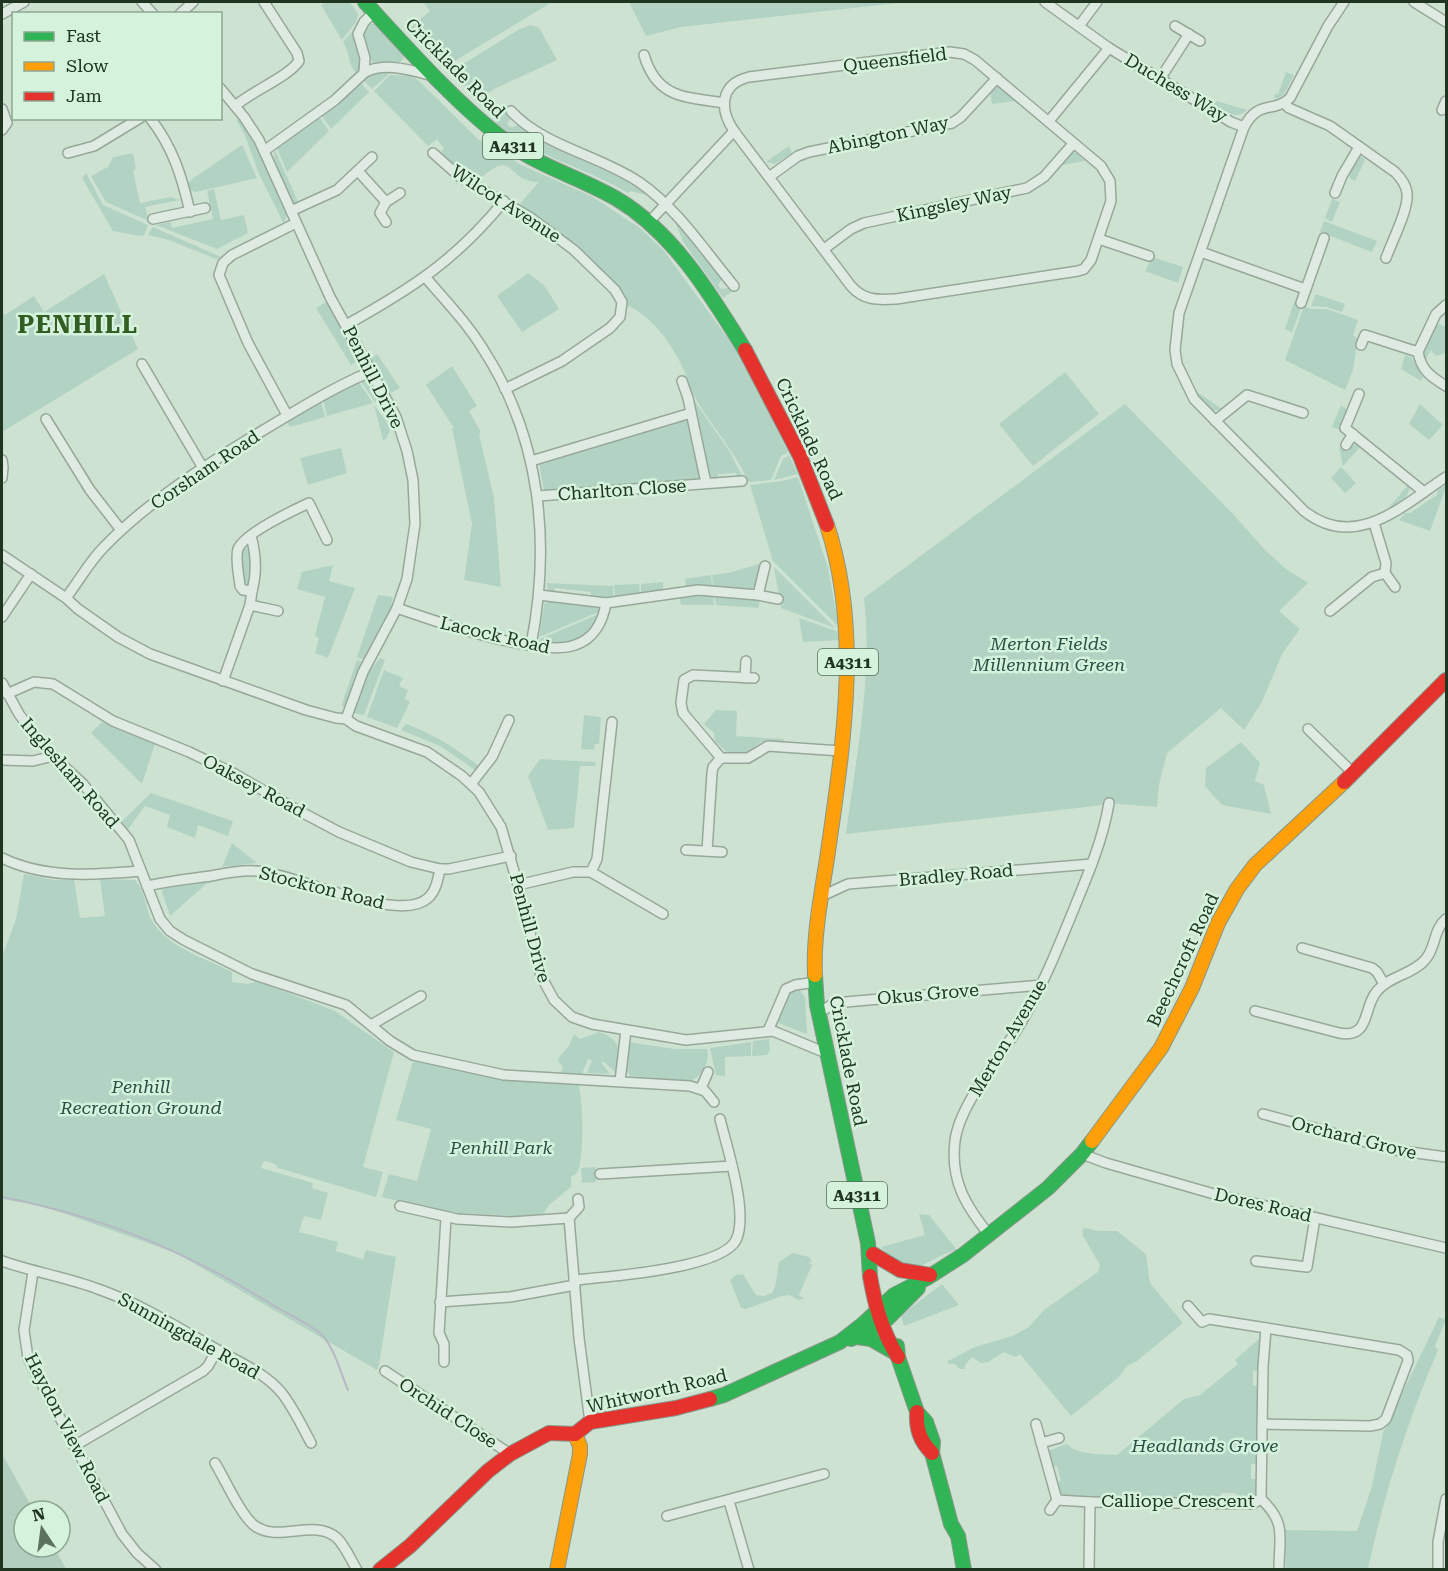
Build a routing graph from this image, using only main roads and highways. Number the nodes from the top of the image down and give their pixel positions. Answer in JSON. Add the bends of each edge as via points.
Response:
{"nodes":[{"id":1,"x":370,"y":7,"type":"edge"},
{"id":2,"x":1446,"y":680,"type":"edge"},
{"id":3,"x":870,"y":1249,"type":"junction"},
{"id":4,"x":930,"y":1276,"type":"junction"},
{"id":5,"x":884,"y":1313,"type":"junction"},
{"id":6,"x":857,"y":1337,"type":"junction"},
{"id":7,"x":840,"y":1342,"type":"junction"},
{"id":8,"x":896,"y":1354,"type":"junction"},
{"id":9,"x":574,"y":1434,"type":"junction"},
{"id":10,"x":951,"y":1524,"type":"junction"},
{"id":11,"x":380,"y":1569,"type":"edge"},
{"id":12,"x":557,"y":1569,"type":"edge"},
{"id":13,"x":955,"y":1569,"type":"edge"},
{"id":14,"x":964,"y":1569,"type":"edge"}],
"edges":[{"from":1,"to":3,"type":"main road","name":"Cricklade Road","number":"A4311","via":[[436,77],[506,142],[607,192],[632,208],[668,241],[750,356],[818,499],[834,550],[847,624],[848,686],[817,937],[818,1014]]},
{"from":2,"to":4,"type":"main road","name":"Beechcroft Road","via":[[1262,858],[1237,889],[1218,922],[1171,1031],[1082,1154],[990,1236]]},
{"from":3,"to":4,"type":"main road","via":[[903,1272]]},
{"from":3,"to":5,"type":"main road","name":"Cricklade Road","number":"A4311","via":[[868,1263]]},
{"from":4,"to":5,"type":"main road","name":"Beechcroft Road","via":[[894,1294]]},
{"from":5,"to":6,"type":"main road","name":"Whitworth Road"},
{"from":5,"to":7,"type":"main road","name":"Whitworth Road"},
{"from":5,"to":8,"type":"main road","name":"Cricklade Road","number":"A4311","via":[[896,1336]]},
{"from":6,"to":7,"type":"main road","name":"Whitworth Road"},
{"from":6,"to":8,"type":"main road","via":[[871,1339]]},
{"from":7,"to":9,"type":"main road","name":"Whitworth Road","via":[[724,1395],[676,1408],[590,1422]]},
{"from":8,"to":10,"type":"main road","name":"Cricklade Road","number":"A4311","via":[[917,1412],[915,1426],[922,1445],[932,1453]]},
{"from":9,"to":11,"type":"main road","name":"Whitworth Road","via":[[549,1433],[510,1454]]},
{"from":9,"to":12,"type":"main road","via":[[580,1454]]},
{"from":10,"to":13,"type":"main road","name":"Cricklade Road","number":"A4311"},
{"from":10,"to":14,"type":"main road","name":"Cricklade Road","number":"A4311","via":[[958,1536]]}]}
